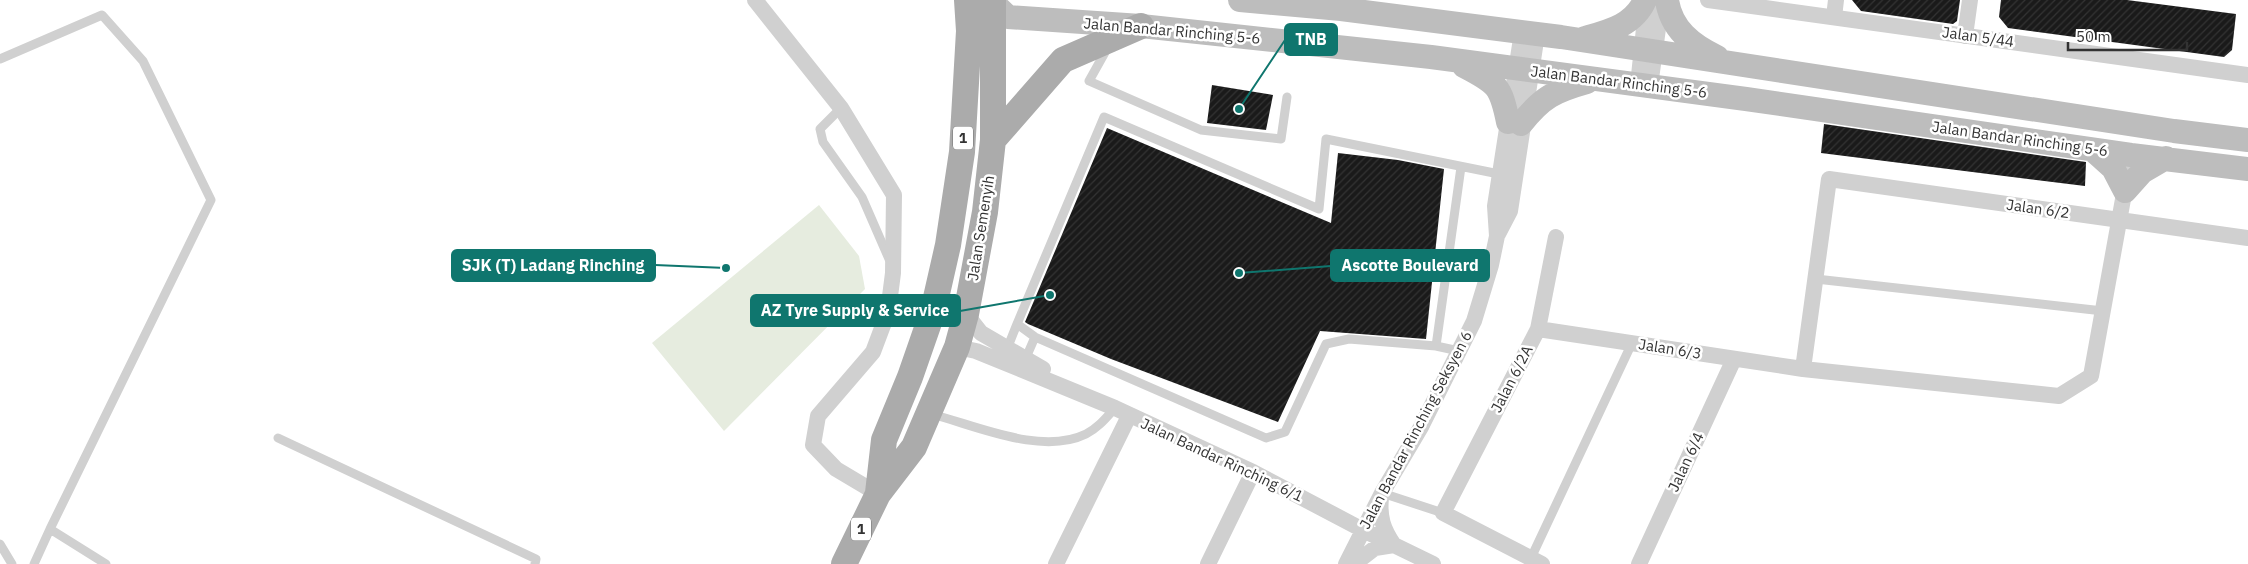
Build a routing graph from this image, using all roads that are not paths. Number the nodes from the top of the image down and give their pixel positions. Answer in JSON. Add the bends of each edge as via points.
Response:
{"nodes":[{"id":1,"x":755,"y":0,"type":"edge"},
{"id":2,"x":967,"y":0,"type":"edge"},
{"id":3,"x":1240,"y":0,"type":"edge"},
{"id":4,"x":1646,"y":0,"type":"edge"},
{"id":5,"x":1662,"y":0,"type":"edge"},
{"id":6,"x":1667,"y":0,"type":"edge"},
{"id":7,"x":1708,"y":0,"type":"edge"},
{"id":8,"x":1836,"y":0,"type":"edge"},
{"id":9,"x":1970,"y":0,"type":"edge"},
{"id":10,"x":993,"y":1,"type":"edge"},
{"id":11,"x":1834,"y":17,"type":"junction"},
{"id":12,"x":1141,"y":26,"type":"junction"},
{"id":13,"x":969,"y":31,"type":"junction"},
{"id":14,"x":1529,"y":33,"type":"junction"},
{"id":15,"x":1965,"y":36,"type":"junction"},
{"id":16,"x":1113,"y":38,"type":"junction"},
{"id":17,"x":1579,"y":40,"type":"junction"},
{"id":18,"x":1649,"y":51,"type":"junction"},
{"id":19,"x":0,"y":59,"type":"edge"},
{"id":20,"x":1451,"y":60,"type":"junction"},
{"id":21,"x":1729,"y":64,"type":"junction"},
{"id":22,"x":1524,"y":70,"type":"junction"},
{"id":23,"x":2248,"y":74,"type":"edge"},
{"id":24,"x":1596,"y":79,"type":"junction"},
{"id":25,"x":1644,"y":85,"type":"junction"},
{"id":26,"x":1287,"y":97,"type":"dead end"},
{"id":27,"x":841,"y":108,"type":"junction"},
{"id":28,"x":2098,"y":120,"type":"junction"},
{"id":29,"x":1515,"y":123,"type":"junction"},
{"id":30,"x":2174,"y":131,"type":"junction"},
{"id":31,"x":994,"y":140,"type":"junction"},
{"id":32,"x":2248,"y":140,"type":"edge"},
{"id":33,"x":2093,"y":150,"type":"junction"},
{"id":34,"x":2131,"y":155,"type":"junction"},
{"id":35,"x":2166,"y":158,"type":"junction"},
{"id":36,"x":1461,"y":167,"type":"junction"},
{"id":37,"x":2248,"y":169,"type":"edge"},
{"id":38,"x":1500,"y":174,"type":"junction"},
{"id":39,"x":2125,"y":192,"type":"junction"},
{"id":40,"x":2119,"y":221,"type":"junction"},
{"id":41,"x":1497,"y":236,"type":"junction"},
{"id":42,"x":1556,"y":237,"type":"dead end"},
{"id":43,"x":2248,"y":238,"type":"edge"},
{"id":44,"x":893,"y":266,"type":"junction"},
{"id":45,"x":1816,"y":279,"type":"junction"},
{"id":46,"x":2103,"y":312,"type":"junction"},
{"id":47,"x":966,"y":314,"type":"junction"},
{"id":48,"x":1017,"y":324,"type":"junction"},
{"id":49,"x":1538,"y":329,"type":"junction"},
{"id":50,"x":1035,"y":337,"type":"junction"},
{"id":51,"x":1632,"y":344,"type":"junction"},
{"id":52,"x":1436,"y":346,"type":"junction"},
{"id":53,"x":957,"y":347,"type":"junction"},
{"id":54,"x":1008,"y":349,"type":"junction"},
{"id":55,"x":1458,"y":352,"type":"junction"},
{"id":56,"x":1734,"y":359,"type":"junction"},
{"id":57,"x":1025,"y":360,"type":"junction"},
{"id":58,"x":1803,"y":370,"type":"junction"},
{"id":59,"x":1080,"y":395,"type":"junction"},
{"id":60,"x":1122,"y":412,"type":"junction"},
{"id":61,"x":928,"y":414,"type":"junction"},
{"id":62,"x":278,"y":438,"type":"dead end"},
{"id":63,"x":1254,"y":472,"type":"junction"},
{"id":64,"x":1382,"y":493,"type":"junction"},
{"id":65,"x":878,"y":494,"type":"junction"},
{"id":66,"x":1443,"y":513,"type":"junction"},
{"id":67,"x":50,"y":529,"type":"junction"},
{"id":68,"x":1363,"y":530,"type":"junction"},
{"id":69,"x":0,"y":544,"type":"edge"},
{"id":70,"x":1394,"y":545,"type":"junction"},
{"id":71,"x":1536,"y":561,"type":"edge"},
{"id":72,"x":12,"y":564,"type":"edge"},
{"id":73,"x":34,"y":564,"type":"edge"},
{"id":74,"x":106,"y":564,"type":"edge"},
{"id":75,"x":535,"y":564,"type":"edge"},
{"id":76,"x":844,"y":564,"type":"edge"},
{"id":77,"x":1056,"y":564,"type":"edge"},
{"id":78,"x":1208,"y":564,"type":"edge"},
{"id":79,"x":1346,"y":564,"type":"edge"},
{"id":80,"x":1354,"y":564,"type":"edge"},
{"id":81,"x":1433,"y":564,"type":"edge"},
{"id":82,"x":1639,"y":564,"type":"edge"}],
"edges":[{"from":1,"to":27,"type":"street"},
{"from":2,"to":13,"type":"main road","name":"Jalan Semenyih"},
{"from":3,"to":14,"type":"street","name":"Jalan Bandar Rinching 5-6","via":[[1341,9]]},
{"from":4,"to":17,"type":"street","via":[[1630,21]]},
{"from":4,"to":18,"type":"street"},
{"from":5,"to":18,"type":"street"},
{"from":6,"to":21,"type":"street","via":[[1668,11],[1678,32]]},
{"from":7,"to":11,"type":"street","name":"Jalan 5/44"},
{"from":8,"to":11,"type":"street"},
{"from":9,"to":15,"type":"street"},
{"from":10,"to":12,"type":"street","name":"Jalan Bandar Rinching 5-6","via":[[1008,17]]},
{"from":10,"to":13,"type":"street"},
{"from":10,"to":31,"type":"main road","name":"Jalan Semenyih","number":"1"},
{"from":11,"to":15,"type":"street","name":"Jalan 5/44"},
{"from":12,"to":16,"type":"main road"},
{"from":12,"to":20,"type":"street","name":"Jalan Bandar Rinching 5-6"},
{"from":13,"to":65,"type":"main road","name":"Jalan Semenyih","number":"1","via":[[962,152],[948,245],[933,311],[884,440]]},
{"from":14,"to":17,"type":"street","name":"Jalan Bandar Rinching 5-6"},
{"from":14,"to":22,"type":"street","name":"Jalan Bandar Rinching Seksyen 6"},
{"from":15,"to":23,"type":"street","name":"Jalan 5/44"},
{"from":16,"to":26,"type":"lane","via":[[1089,80],[1201,130],[1281,139]]},
{"from":16,"to":31,"type":"main road","via":[[1063,60]]},
{"from":17,"to":18,"type":"street","name":"Jalan Bandar Rinching 5-6"},
{"from":18,"to":21,"type":"street","name":"Jalan Bandar Rinching 5-6"},
{"from":18,"to":25,"type":"street"},
{"from":19,"to":67,"type":"lane","via":[[102,15],[143,61],[211,200]]},
{"from":20,"to":22,"type":"street","name":"Jalan Bandar Rinching 5-6"},
{"from":20,"to":29,"type":"street","via":[[1495,84]]},
{"from":21,"to":28,"type":"street","name":"Jalan Bandar Rinching 5-6"},
{"from":22,"to":24,"type":"street","name":"Jalan Bandar Rinching 5-6"},
{"from":22,"to":29,"type":"street","name":"Jalan Bandar Rinching Seksyen 6"},
{"from":24,"to":25,"type":"street","name":"Jalan Bandar Rinching 5-6"},
{"from":24,"to":29,"type":"street","via":[[1558,90]]},
{"from":25,"to":33,"type":"street","name":"Jalan Bandar Rinching 5-6"},
{"from":27,"to":44,"type":"street","via":[[894,195]]},
{"from":27,"to":44,"type":"lane","via":[[820,129],[823,142],[862,197]]},
{"from":28,"to":30,"type":"street","name":"Jalan Bandar Rinching 5-6"},
{"from":28,"to":34,"type":"street"},
{"from":29,"to":38,"type":"street","name":"Jalan Bandar Rinching Seksyen 6"},
{"from":29,"to":41,"type":"street","name":"Jalan Bandar Rinching Seksyen 6","via":[[1510,211]]},
{"from":30,"to":32,"type":"street","name":"Jalan Bandar Rinching 5-6"},
{"from":30,"to":34,"type":"street"},
{"from":31,"to":47,"type":"main road","name":"Jalan Semenyih","number":"1","via":[[985,212]]},
{"from":33,"to":34,"type":"street","name":"Jalan Bandar Rinching 5-6"},
{"from":33,"to":39,"type":"street","via":[[2112,168]]},
{"from":34,"to":35,"type":"street","name":"Jalan Bandar Rinching 5-6"},
{"from":34,"to":39,"type":"street","name":"Jalan 6/3"},
{"from":35,"to":37,"type":"street","name":"Jalan Bandar Rinching 5-6"},
{"from":35,"to":39,"type":"street","via":[[2142,172]]},
{"from":36,"to":38,"type":"lane"},
{"from":36,"to":48,"type":"lane","via":[[1326,139],[1320,209],[1104,117]]},
{"from":36,"to":52,"type":"lane"},
{"from":38,"to":41,"type":"street","name":"Jalan Bandar Rinching Seksyen 6","via":[[1495,206]]},
{"from":39,"to":40,"type":"street","name":"Jalan 6/3"},
{"from":40,"to":43,"type":"street","name":"Jalan 6/2"},
{"from":40,"to":45,"type":"street","name":"Jalan 6/2","via":[[1829,179]]},
{"from":40,"to":46,"type":"street","name":"Jalan 6/3"},
{"from":41,"to":55,"type":"street","name":"Jalan Bandar Rinching Seksyen 6","via":[[1474,321]]},
{"from":42,"to":49,"type":"street","name":"Jalan 6/2A"},
{"from":44,"to":65,"type":"street","via":[[888,312],[873,352],[818,416],[813,446],[836,469]]},
{"from":45,"to":46,"type":"lane"},
{"from":45,"to":58,"type":"street"},
{"from":46,"to":58,"type":"street","name":"Jalan 6/3","via":[[2091,376],[2060,396]]},
{"from":47,"to":53,"type":"main road","name":"Jalan Semenyih","number":"1"},
{"from":47,"to":54,"type":"street","name":"Jalan Bandar Rinching 6/1","via":[[981,333]]},
{"from":48,"to":50,"type":"lane"},
{"from":48,"to":54,"type":"lane"},
{"from":49,"to":51,"type":"street","name":"Jalan 6/3"},
{"from":49,"to":66,"type":"street","name":"Jalan 6/2A"},
{"from":50,"to":52,"type":"lane","via":[[1266,438],[1285,432],[1326,344],[1349,340]]},
{"from":50,"to":57,"type":"lane"},
{"from":51,"to":56,"type":"street","name":"Jalan 6/3"},
{"from":51,"to":71,"type":"lane"},
{"from":52,"to":55,"type":"lane"},
{"from":53,"to":59,"type":"street","name":"Jalan Bandar Rinching 6/1","via":[[976,351]]},
{"from":53,"to":61,"type":"main road","name":"Jalan Semenyih","number":"1"},
{"from":54,"to":57,"type":"street","name":"Jalan Bandar Rinching 6/1"},
{"from":55,"to":64,"type":"street","name":"Jalan Bandar Rinching Seksyen 6","via":[[1421,427]]},
{"from":56,"to":58,"type":"street","name":"Jalan 6/3"},
{"from":56,"to":82,"type":"street","name":"Jalan 6/4"},
{"from":57,"to":59,"type":"street","name":"Jalan Bandar Rinching 6/1","via":[[1062,380]]},
{"from":59,"to":60,"type":"street","name":"Jalan Bandar Rinching 6/1"},
{"from":60,"to":61,"type":"lane","via":[[1087,434],[1052,442],[1030,440]]},
{"from":60,"to":63,"type":"street","name":"Jalan Bandar Rinching 6/1"},
{"from":60,"to":77,"type":"street"},
{"from":61,"to":65,"type":"main road","name":"Jalan Semenyih","number":"1","via":[[914,447]]},
{"from":62,"to":75,"type":"lane","via":[[536,560]]},
{"from":63,"to":68,"type":"street","name":"Jalan Bandar Rinching 6/1"},
{"from":63,"to":78,"type":"street"},
{"from":64,"to":66,"type":"lane"},
{"from":64,"to":68,"type":"street","name":"Jalan Bandar Rinching Seksyen 6"},
{"from":64,"to":70,"type":"street","via":[[1380,514]]},
{"from":65,"to":76,"type":"main road","name":"Jalan Semenyih","number":"1"},
{"from":66,"to":71,"type":"street"},
{"from":67,"to":73,"type":"lane"},
{"from":67,"to":74,"type":"lane"},
{"from":68,"to":70,"type":"street","name":"Jalan Bandar Rinching 6/1"},
{"from":68,"to":79,"type":"street","name":"Jalan Bandar Rinching Seksyen 6"},
{"from":69,"to":72,"type":"lane"},
{"from":70,"to":80,"type":"street","via":[[1375,548]]},
{"from":70,"to":81,"type":"street","name":"Jalan Bandar Rinching 6/1"}]}
